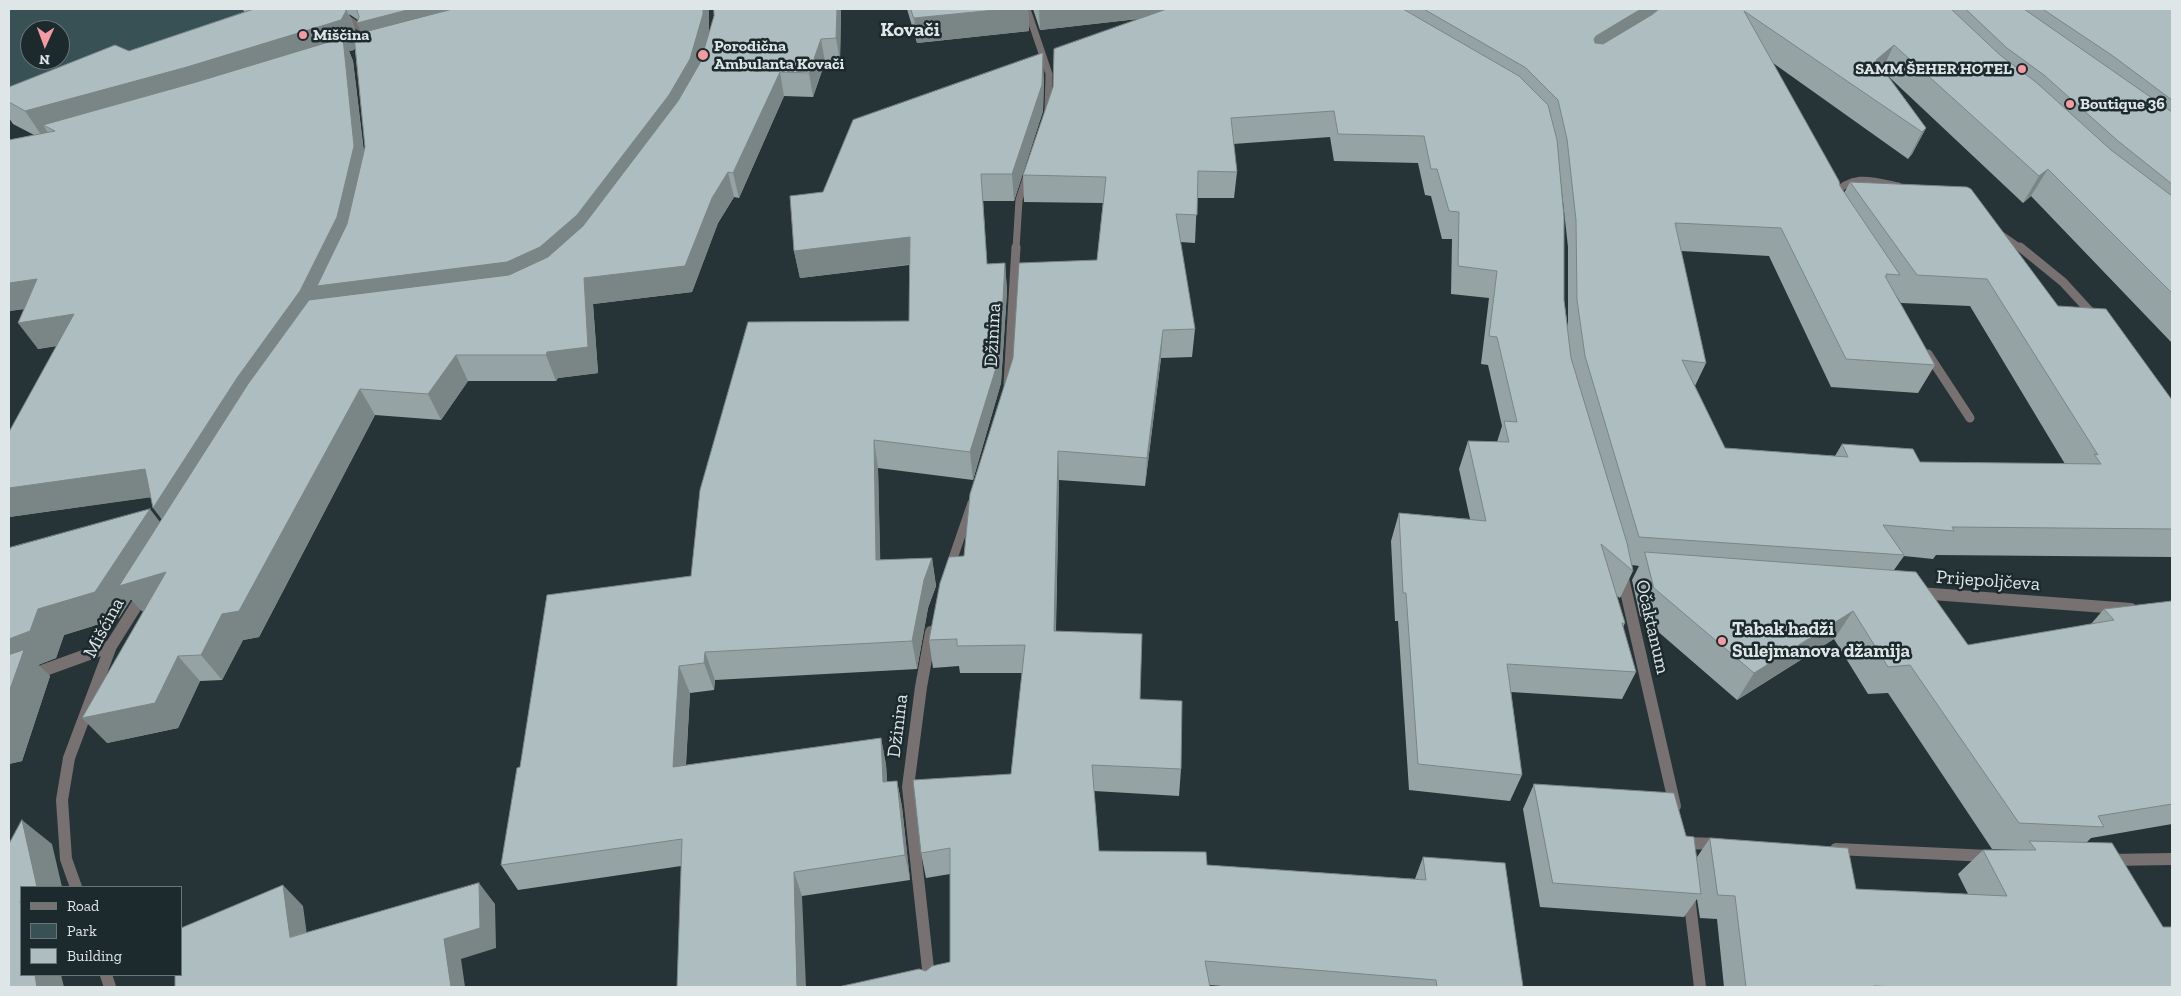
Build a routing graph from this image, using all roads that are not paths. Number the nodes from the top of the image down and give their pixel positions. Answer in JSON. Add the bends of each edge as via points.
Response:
{"nodes":[{"id":1,"x":333,"y":9,"type":"edge"},
{"id":2,"x":1027,"y":9,"type":"edge"},
{"id":3,"x":361,"y":47,"type":"edge"},
{"id":4,"x":1046,"y":120,"type":"edge"},
{"id":5,"x":1031,"y":162,"type":"edge"},
{"id":6,"x":1906,"y":188,"type":"edge"},
{"id":7,"x":1832,"y":203,"type":"edge"},
{"id":8,"x":1995,"y":230,"type":"edge"},
{"id":9,"x":2099,"y":322,"type":"edge"},
{"id":10,"x":1920,"y":343,"type":"edge"},
{"id":11,"x":1005,"y":393,"type":"edge"},
{"id":12,"x":1970,"y":418,"type":"dead end"},
{"id":13,"x":977,"y":490,"type":"edge"},
{"id":14,"x":1624,"y":568,"type":"edge"},
{"id":15,"x":945,"y":582,"type":"edge"},
{"id":16,"x":147,"y":589,"type":"edge"},
{"id":17,"x":1911,"y":592,"type":"edge"},
{"id":18,"x":2140,"y":609,"type":"edge"},
{"id":19,"x":934,"y":618,"type":"edge"},
{"id":20,"x":111,"y":646,"type":"junction"},
{"id":21,"x":9,"y":683,"type":"edge"},
{"id":22,"x":1676,"y":814,"type":"edge"},
{"id":23,"x":1683,"y":843,"type":"edge"},
{"id":24,"x":1732,"y":845,"type":"edge"},
{"id":25,"x":1821,"y":849,"type":"edge"},
{"id":26,"x":1998,"y":857,"type":"edge"},
{"id":27,"x":2096,"y":860,"type":"edge"},
{"id":28,"x":2172,"y":860,"type":"edge"},
{"id":29,"x":1688,"y":881,"type":"edge"},
{"id":30,"x":76,"y":886,"type":"edge"},
{"id":31,"x":930,"y":987,"type":"edge"},
{"id":32,"x":1700,"y":987,"type":"edge"}],
"edges":[{"from":1,"to":3,"type":"street","via":[[361,28],[364,41]]},
{"from":2,"to":4,"type":"street","via":[[1049,74]]},
{"from":5,"to":11,"type":"street","name":"Džinina","via":[[1020,200]]},
{"from":6,"to":7,"type":"street","via":[[1864,179],[1844,182],[1832,195]]},
{"from":8,"to":9,"type":"street","via":[[2034,256]]},
{"from":10,"to":12,"type":"street"},
{"from":13,"to":15,"type":"street"},
{"from":14,"to":22,"type":"street","name":"Očaktanum"},
{"from":16,"to":20,"type":"street","name":"Mišćina"},
{"from":17,"to":18,"type":"street","name":"Prijepoljčeva"},
{"from":19,"to":31,"type":"street","name":"Džinina","via":[[908,787]]},
{"from":20,"to":21,"type":"street"},
{"from":20,"to":30,"type":"street","name":"Mišćina","via":[[69,758],[62,800],[66,859]]},
{"from":23,"to":24,"type":"street"},
{"from":25,"to":26,"type":"street"},
{"from":27,"to":28,"type":"street"},
{"from":29,"to":32,"type":"street"}]}
